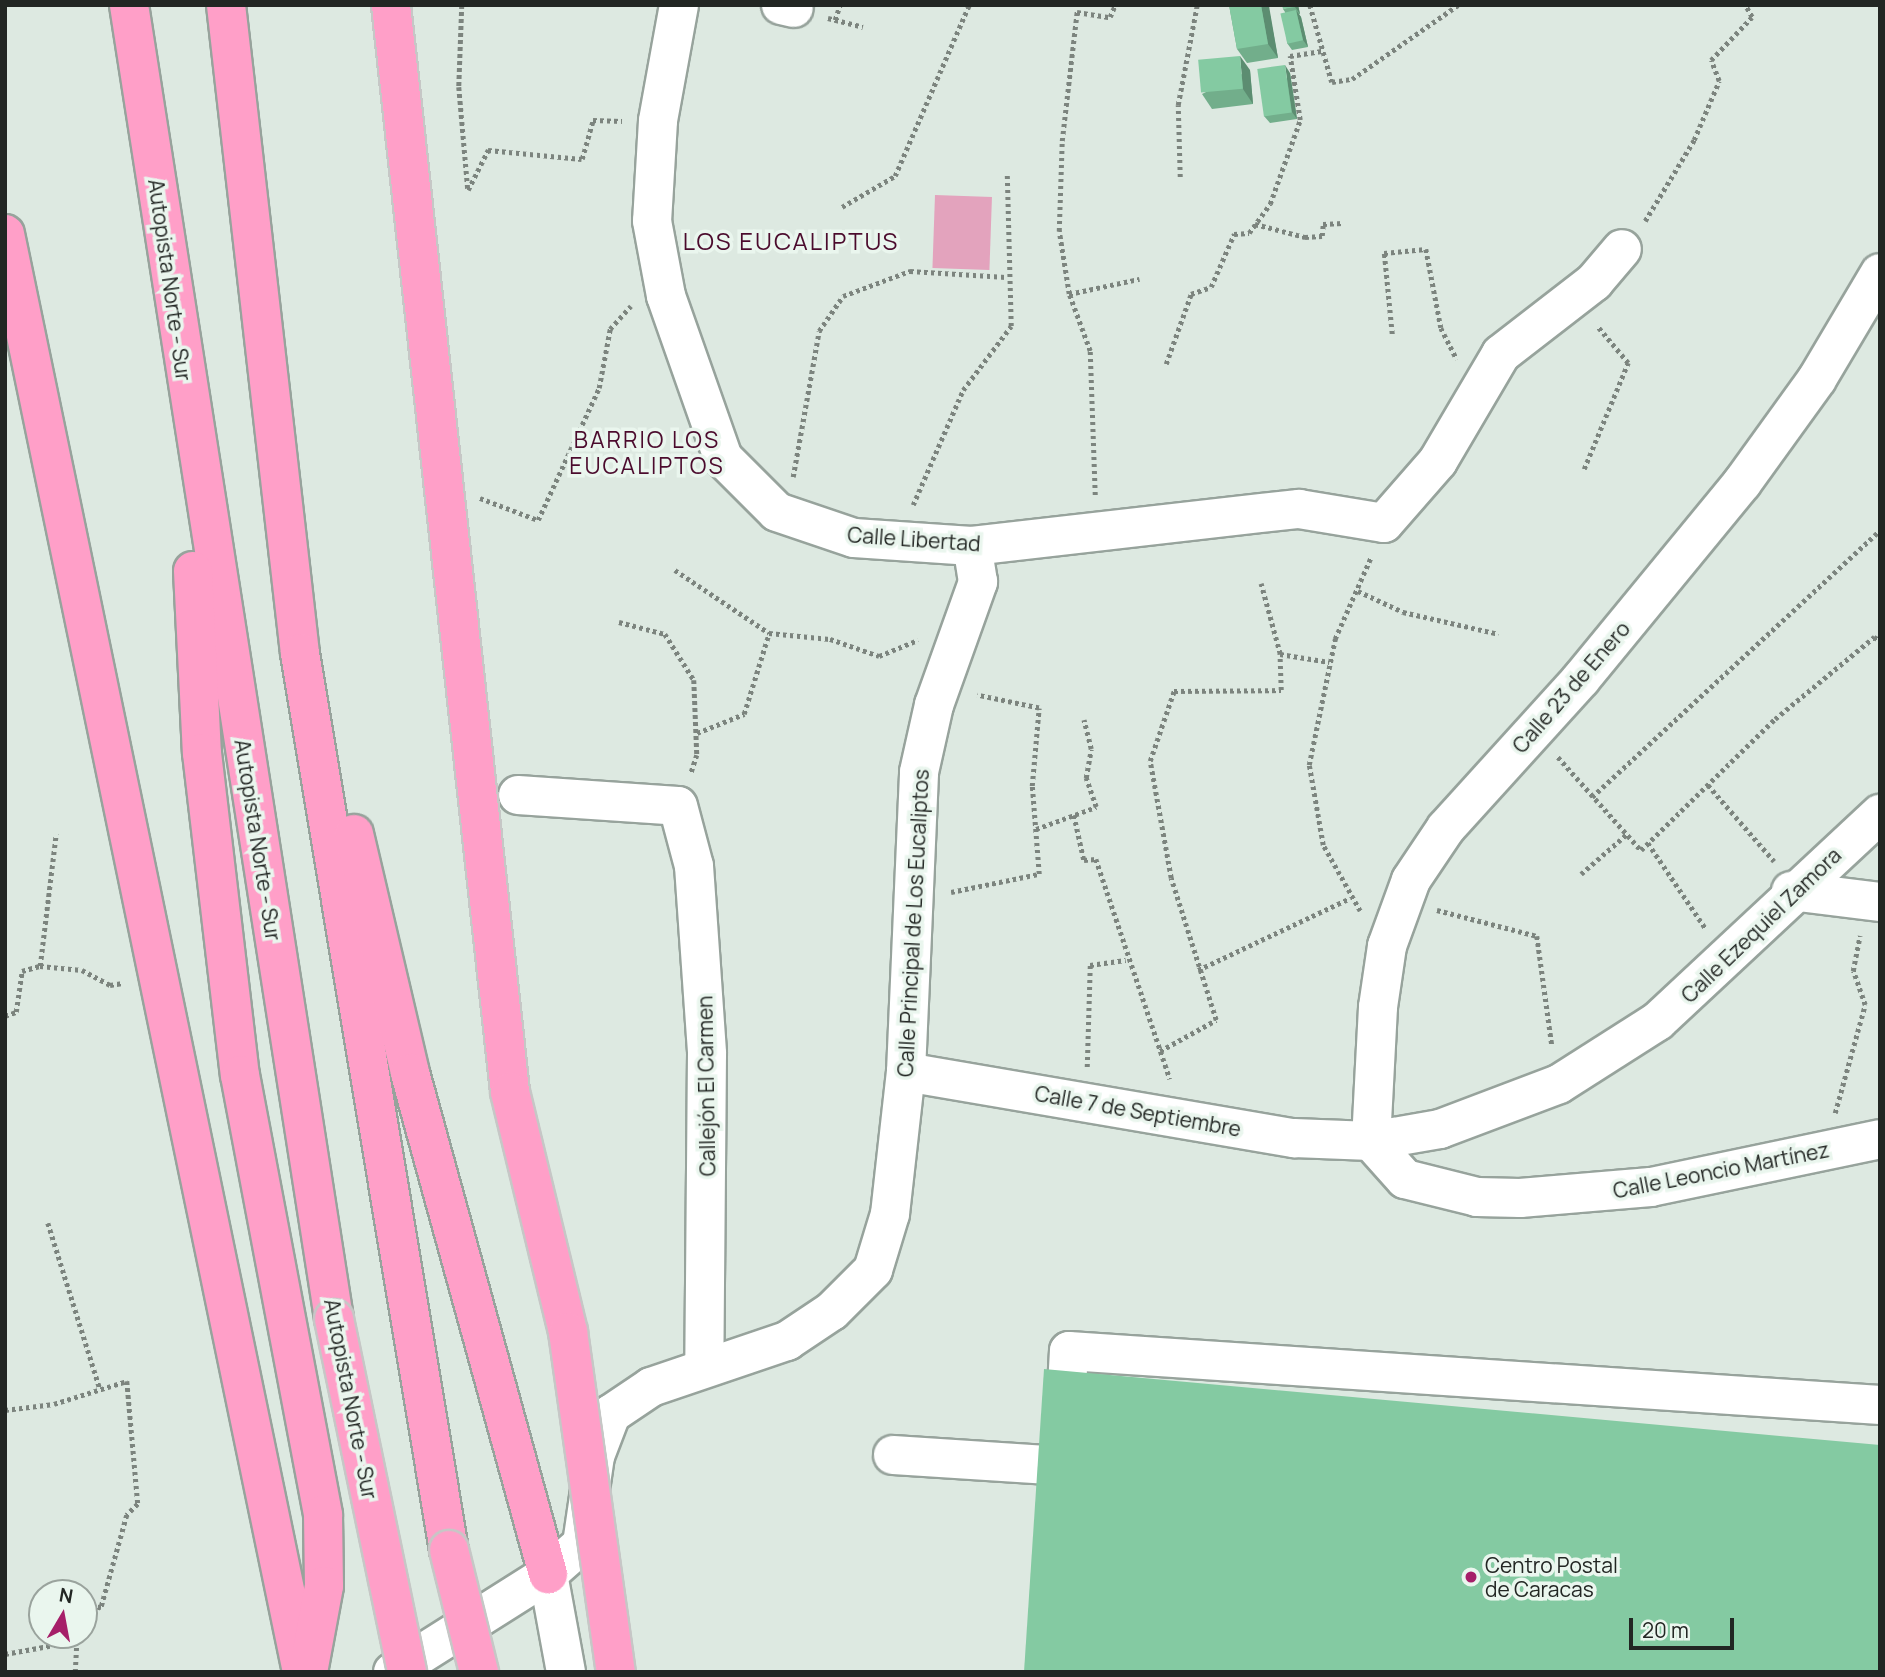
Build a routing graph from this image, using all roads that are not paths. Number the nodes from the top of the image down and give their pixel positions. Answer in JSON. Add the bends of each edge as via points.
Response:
{"nodes":[{"id":1,"x":129,"y":5,"type":"edge"},
{"id":2,"x":226,"y":5,"type":"edge"},
{"id":3,"x":391,"y":5,"type":"edge"},
{"id":4,"x":679,"y":5,"type":"edge"},
{"id":5,"x":5,"y":234,"type":"edge"},
{"id":6,"x":1622,"y":249,"type":"road end"},
{"id":7,"x":1880,"y":274,"type":"edge"},
{"id":8,"x":185,"y":384,"type":"junction"},
{"id":9,"x":972,"y":546,"type":"junction"},
{"id":10,"x":300,"y":653,"type":"junction"},
{"id":11,"x":518,"y":795,"type":"dead end"},
{"id":12,"x":1880,"y":814,"type":"edge"},
{"id":13,"x":1793,"y":889,"type":"junction"},
{"id":14,"x":1873,"y":901,"type":"edge"},
{"id":15,"x":906,"y":1072,"type":"junction"},
{"id":16,"x":1880,"y":1139,"type":"edge"},
{"id":17,"x":1371,"y":1141,"type":"junction"},
{"id":18,"x":704,"y":1368,"type":"junction"},
{"id":19,"x":1880,"y":1405,"type":"edge"},
{"id":20,"x":893,"y":1455,"type":"dead end"},
{"id":21,"x":1062,"y":1466,"type":"junction"},
{"id":22,"x":1060,"y":1507,"type":"edge"},
{"id":23,"x":548,"y":1574,"type":"junction"},
{"id":24,"x":302,"y":1672,"type":"edge"},
{"id":25,"x":309,"y":1672,"type":"edge"},
{"id":26,"x":393,"y":1672,"type":"edge"},
{"id":27,"x":407,"y":1672,"type":"edge"},
{"id":28,"x":479,"y":1672,"type":"edge"},
{"id":29,"x":566,"y":1672,"type":"edge"},
{"id":30,"x":616,"y":1672,"type":"edge"}],
"edges":[{"from":1,"to":8,"type":"highway","name":"Autopista Norte - Sur"},
{"from":2,"to":10,"type":"highway"},
{"from":3,"to":30,"type":"highway","bridge":true,"via":[[510,1092],[568,1332]]},
{"from":4,"to":9,"type":"street","name":"Calle Libertad","via":[[659,121],[652,221],[661,275],[723,458],[777,512],[854,538]]},
{"from":5,"to":24,"type":"highway"},
{"from":6,"to":9,"type":"street","name":"Calle Libertad","via":[[1576,297],[1501,354],[1438,461],[1384,523],[1299,509]]},
{"from":7,"to":17,"type":"street","name":"Calle 23 de Enero","via":[[1817,379],[1742,483],[1446,828],[1403,897],[1387,946]]},
{"from":8,"to":25,"type":"highway","via":[[202,754],[239,1062],[323,1515],[324,1586]]},
{"from":8,"to":27,"type":"highway","name":"Autopista Norte - Sur","bridge":true,"via":[[334,1319]]},
{"from":9,"to":15,"type":"street","name":"Calle Principal de Los Eucaliptos","via":[[978,582],[941,688],[919,772]]},
{"from":10,"to":23,"type":"highway","via":[[336,755],[410,1073]]},
{"from":10,"to":28,"type":"highway","bridge":true,"via":[[449,1550]]},
{"from":11,"to":18,"type":"street","name":"Callejón El Carmen","via":[[678,806],[694,866],[707,1054]]},
{"from":12,"to":13,"type":"street","name":"Calle Ezequiel Zamora"},
{"from":13,"to":14,"type":"street"},
{"from":13,"to":17,"type":"street","name":"Calle Ezequiel Zamora","via":[[1730,960],[1658,1021],[1566,1079],[1485,1116]]},
{"from":15,"to":17,"type":"street","name":"Calle 7 de Septiembre","via":[[1294,1138]]},
{"from":15,"to":18,"type":"street","name":"Calle Principal de Los Eucaliptos","via":[[890,1214],[873,1270],[832,1311],[786,1341]]},
{"from":16,"to":17,"type":"street","name":"Calle Leoncio Martínez","via":[[1651,1187],[1477,1198],[1405,1179]]},
{"from":18,"to":23,"type":"street","name":"Calle Principal de Los Eucaliptos","via":[[651,1387],[611,1414],[595,1456],[582,1544]]},
{"from":19,"to":21,"type":"street","via":[[1069,1351]]},
{"from":20,"to":21,"type":"street"},
{"from":21,"to":22,"type":"street"},
{"from":23,"to":26,"type":"street","name":"Calle Principal de Los Eucaliptos"},
{"from":23,"to":29,"type":"street"}]}
